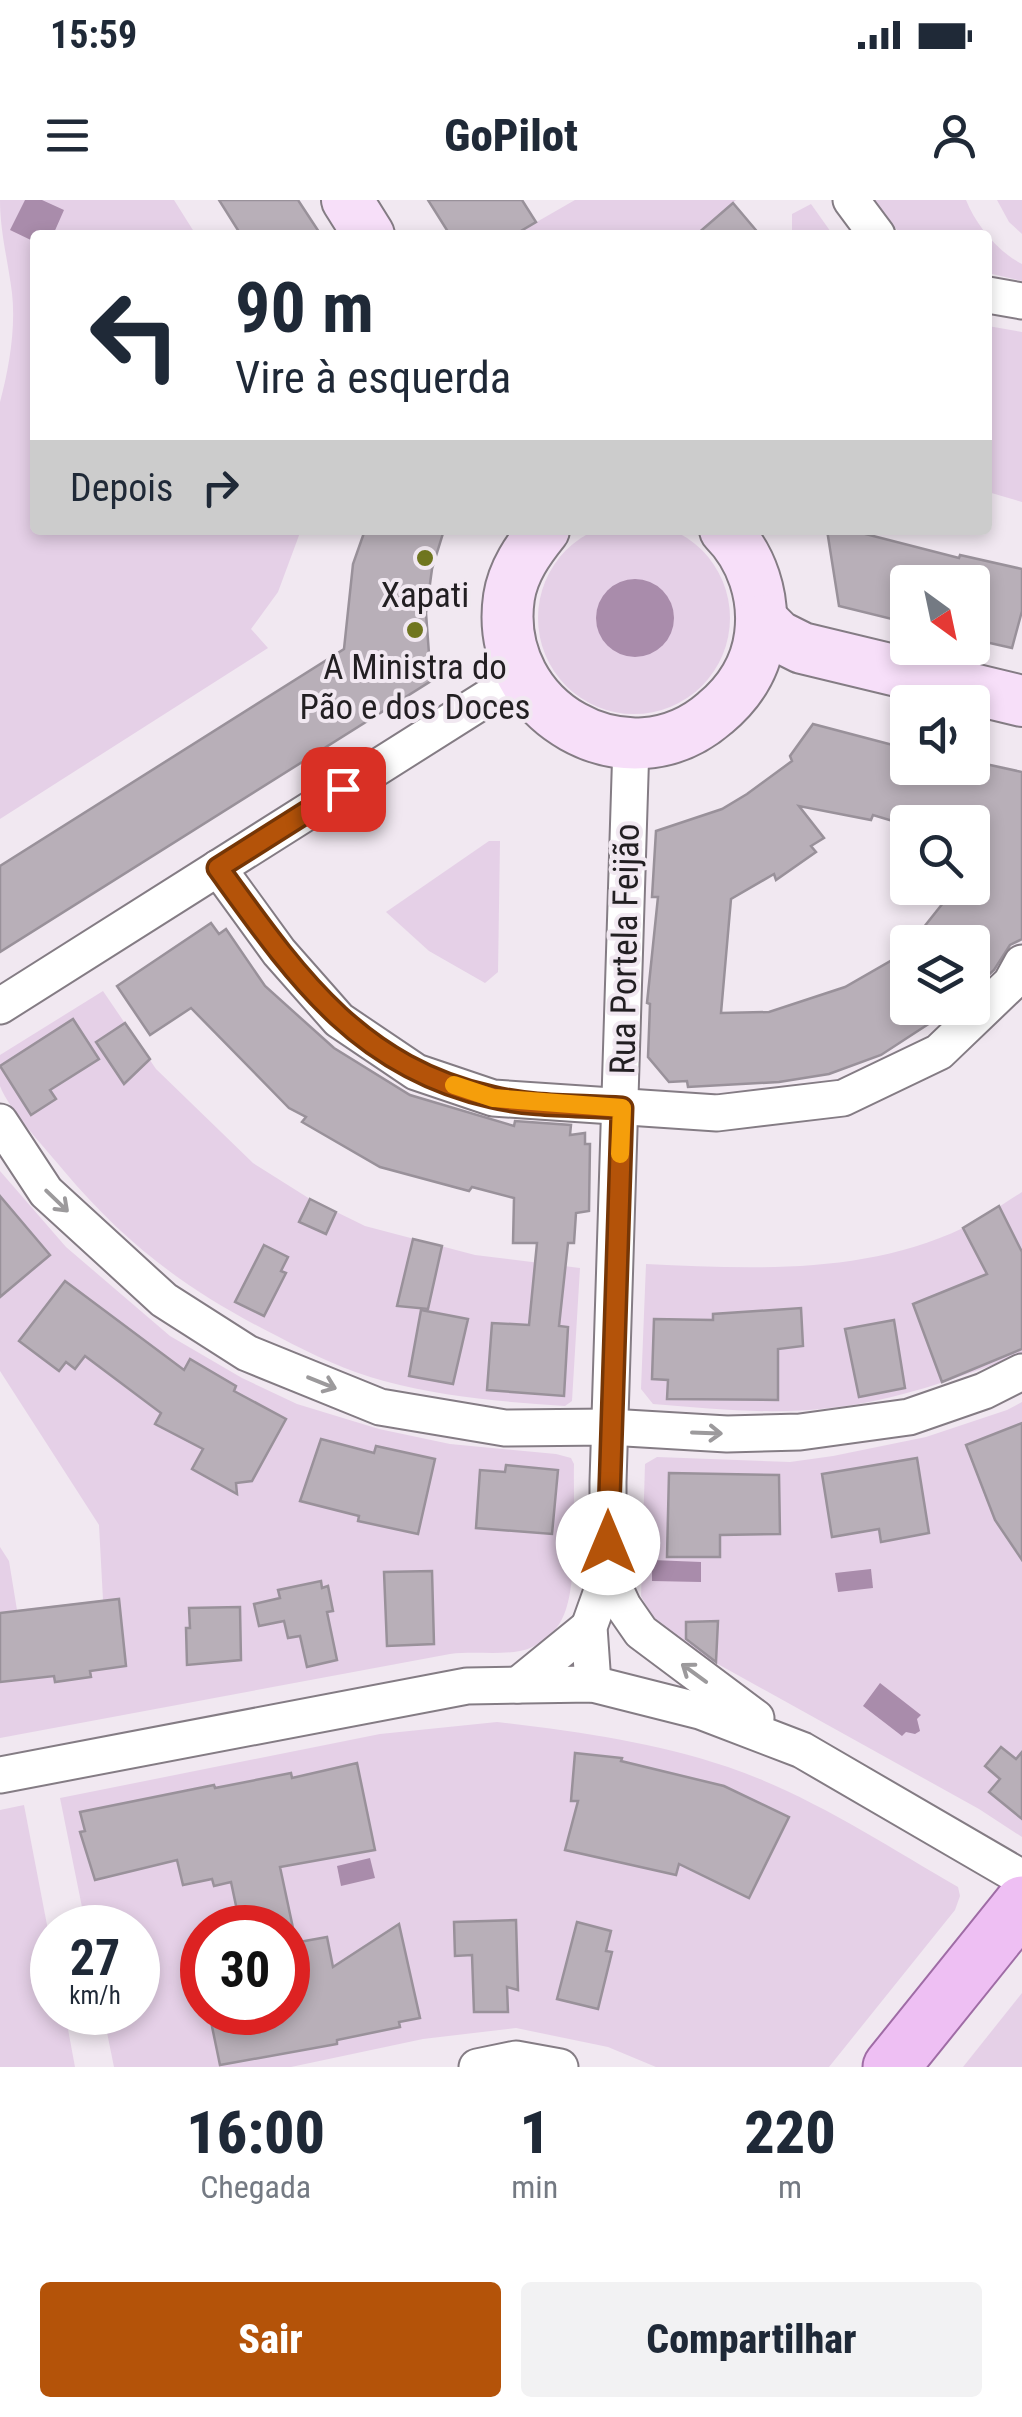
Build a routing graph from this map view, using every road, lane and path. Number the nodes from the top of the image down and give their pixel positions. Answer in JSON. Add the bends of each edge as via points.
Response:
{"nodes":[{"id":1,"x":347,"y":200,"type":"edge"},
{"id":2,"x":381,"y":200,"type":"edge"},
{"id":3,"x":850,"y":200,"type":"edge"},
{"id":4,"x":366,"y":230,"type":"edge"},
{"id":5,"x":401,"y":230,"type":"edge"},
{"id":6,"x":873,"y":230,"type":"edge"},
{"id":7,"x":992,"y":296,"type":"edge"},
{"id":8,"x":1022,"y":302,"type":"edge"},
{"id":9,"x":540,"y":535,"type":"edge"},
{"id":10,"x":730,"y":535,"type":"edge"},
{"id":11,"x":762,"y":620,"type":"junction"},
{"id":12,"x":522,"y":676,"type":"junction"},
{"id":13,"x":741,"y":685,"type":"junction"},
{"id":14,"x":890,"y":698,"type":"edge"},
{"id":15,"x":1022,"y":701,"type":"edge"},
{"id":16,"x":990,"y":721,"type":"edge"},
{"id":17,"x":1022,"y":728,"type":"edge"},
{"id":18,"x":631,"y":744,"type":"junction"},
{"id":19,"x":218,"y":868,"type":"junction"},
{"id":20,"x":1022,"y":963,"type":"edge"},
{"id":21,"x":0,"y":1006,"type":"edge"},
{"id":22,"x":622,"y":1108,"type":"junction"},
{"id":23,"x":0,"y":1122,"type":"edge"},
{"id":24,"x":1022,"y":1372,"type":"edge"},
{"id":25,"x":609,"y":1427,"type":"junction"},
{"id":26,"x":608,"y":1574,"type":"junction"},
{"id":27,"x":623,"y":1606,"type":"junction"},
{"id":28,"x":590,"y":1627,"type":"junction"},
{"id":29,"x":593,"y":1684,"type":"junction"},
{"id":30,"x":518,"y":1685,"type":"junction"},
{"id":31,"x":802,"y":1750,"type":"junction"},
{"id":32,"x":0,"y":1774,"type":"edge"},
{"id":33,"x":1022,"y":1878,"type":"edge"},
{"id":34,"x":1022,"y":1904,"type":"edge"},
{"id":35,"x":1022,"y":1960,"type":"edge"},
{"id":36,"x":476,"y":2067,"type":"edge"},
{"id":37,"x":560,"y":2067,"type":"edge"},
{"id":38,"x":891,"y":2067,"type":"edge"},
{"id":39,"x":936,"y":2067,"type":"edge"}],
"edges":[{"from":1,"to":4,"type":"main road"},
{"from":2,"to":5,"type":"main road"},
{"from":3,"to":6,"type":"street"},
{"from":7,"to":8,"type":"street"},
{"from":9,"to":12,"type":"main road","via":[[522,558],[509,597],[509,638]]},
{"from":10,"to":11,"type":"main road","via":[[756,580]]},
{"from":11,"to":13,"type":"main road"},
{"from":11,"to":15,"type":"main road","via":[[802,648]]},
{"from":12,"to":18,"type":"main road","via":[[567,725]]},
{"from":12,"to":19,"type":"street"},
{"from":13,"to":14,"type":"main road","via":[[785,676]]},
{"from":13,"to":18,"type":"main road","via":[[702,725],[668,740]]},
{"from":16,"to":17,"type":"main road"},
{"from":18,"to":22,"type":"street","name":"Rua Portela Feijão"},
{"from":19,"to":21,"type":"street"},
{"from":19,"to":22,"type":"street","via":[[339,1020],[416,1072],[493,1098]]},
{"from":20,"to":22,"type":"street","via":[[1011,984],[939,1052],[843,1098],[717,1113]]},
{"from":22,"to":25,"type":"street","name":"Rua Portela Feijão"},
{"from":23,"to":25,"type":"street","one_way":true,"via":[[46,1192],[164,1300],[247,1353],[380,1407],[505,1428]]},
{"from":25,"to":24,"type":"street","one_way":true,"via":[[800,1432],[910,1417]]},
{"from":25,"to":26,"type":"street","name":"Rua Portela Feijão"},
{"from":26,"to":27,"type":"street","name":"Rua Portela Feijão"},
{"from":26,"to":28,"type":"street","name":"Rua Portela Feijão"},
{"from":27,"to":29,"type":"street","via":[[622,1639]]},
{"from":31,"to":27,"type":"street","name":"Rua Portela Feijão","one_way":true,"via":[[641,1632]]},
{"from":28,"to":29,"type":"street","name":"Rua Portela Feijão"},
{"from":28,"to":30,"type":"street"},
{"from":29,"to":30,"type":"street"},
{"from":29,"to":31,"type":"street","via":[[700,1711]]},
{"from":30,"to":32,"type":"street","via":[[467,1686]]},
{"from":31,"to":33,"type":"street"},
{"from":34,"to":38,"type":"main road"},
{"from":35,"to":39,"type":"main road"},
{"from":36,"to":37,"type":"street","via":[[516,2059]]}]}
